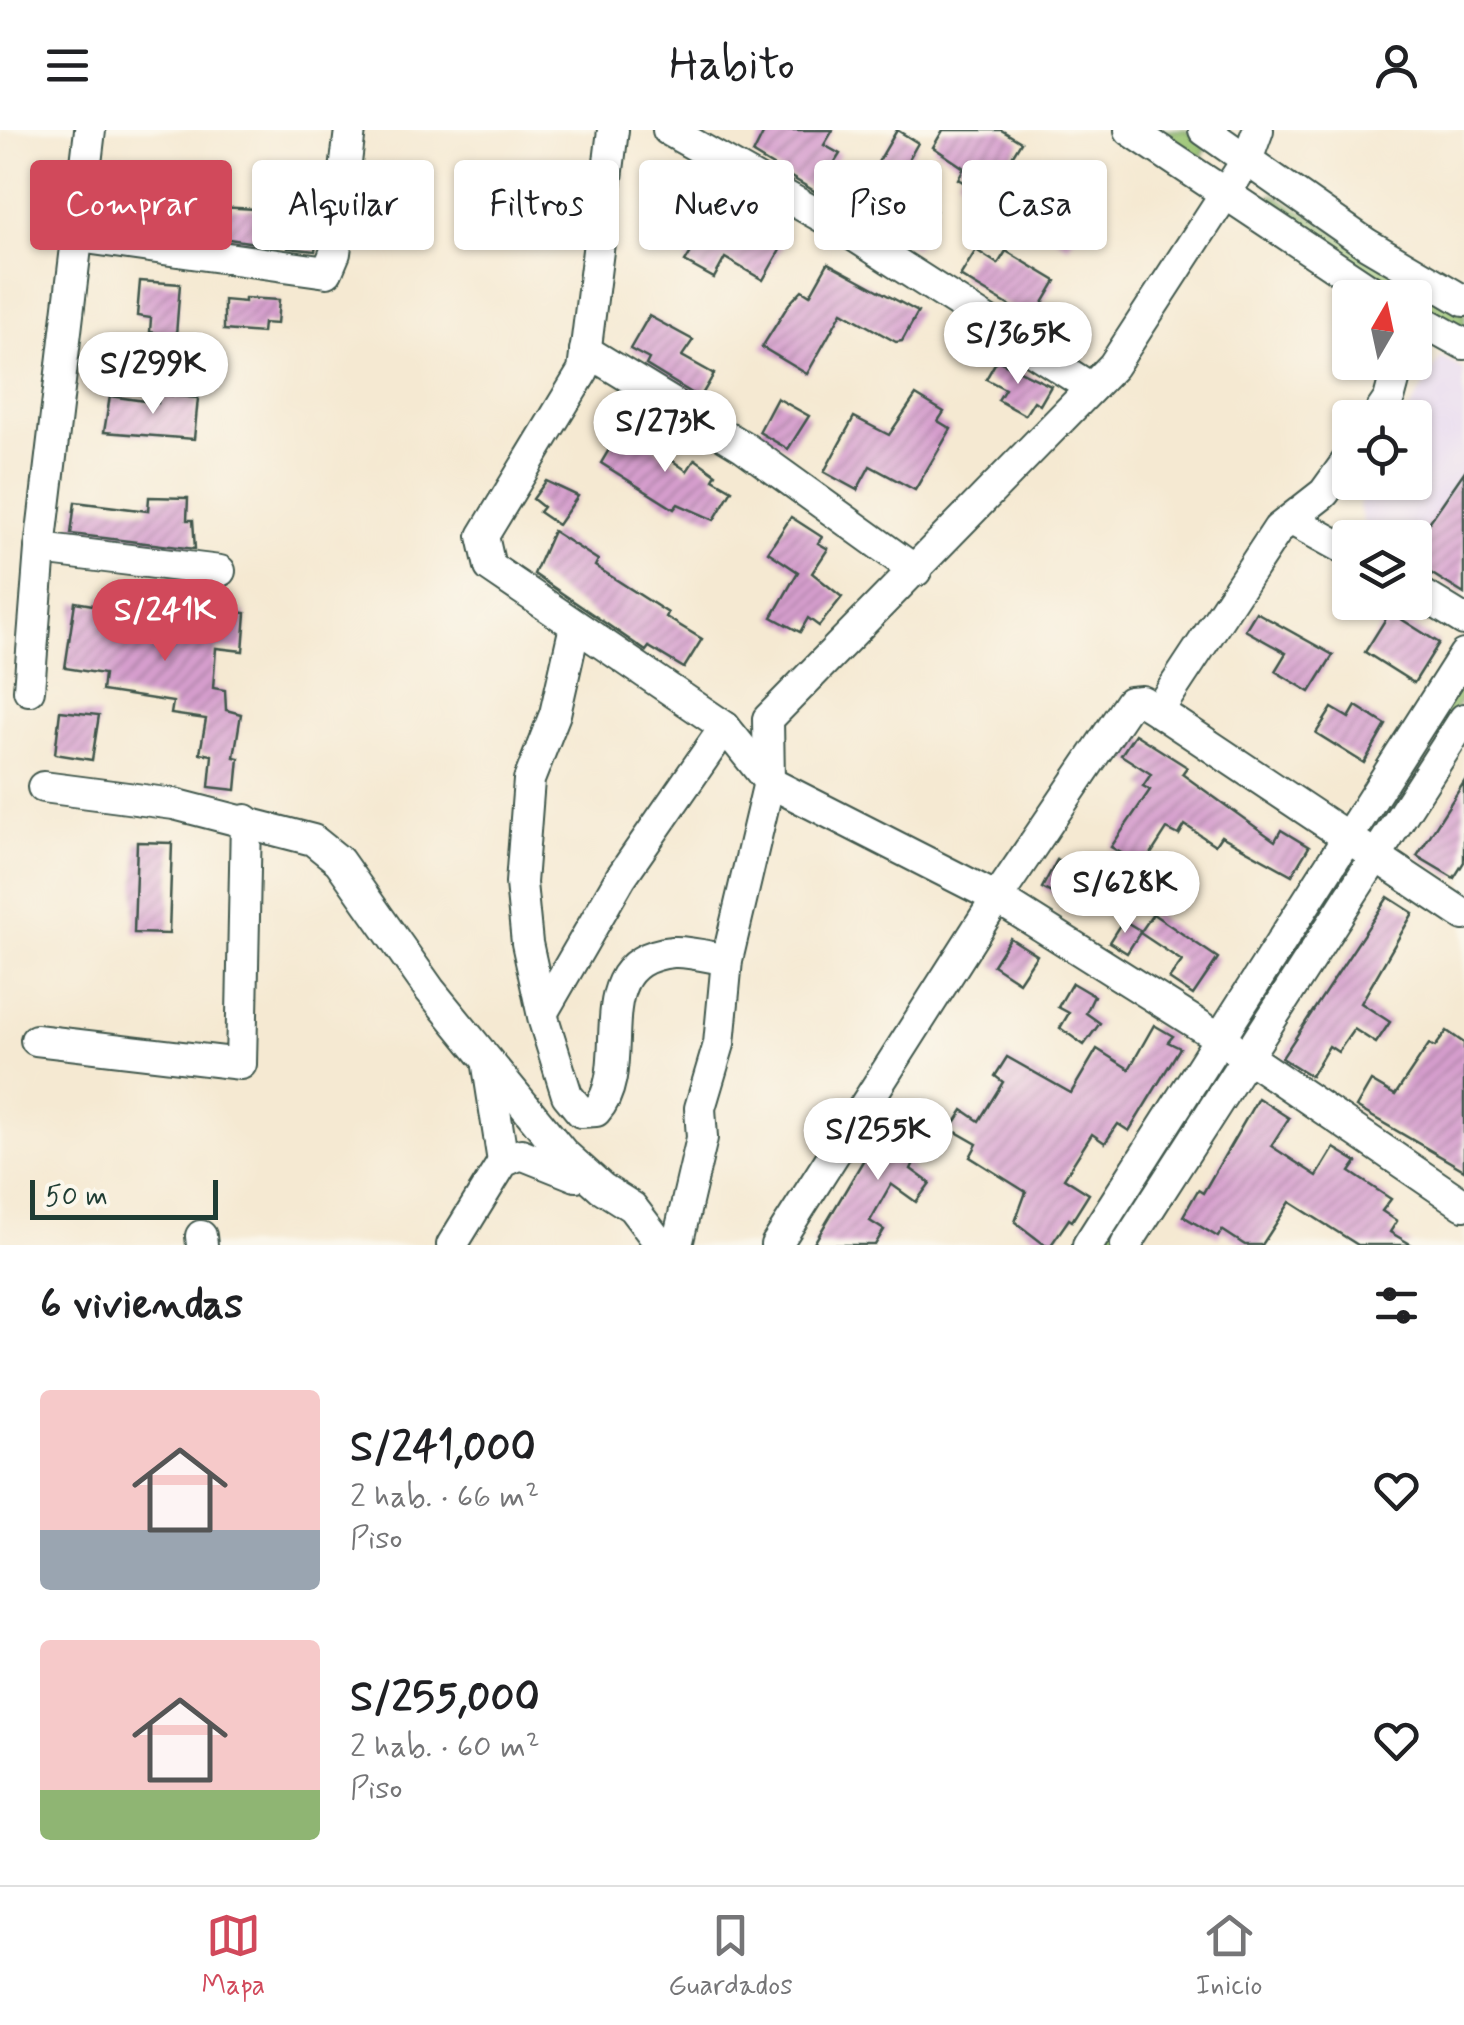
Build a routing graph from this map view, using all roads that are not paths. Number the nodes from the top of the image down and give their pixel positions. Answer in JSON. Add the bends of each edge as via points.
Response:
{"nodes":[{"id":1,"x":90,"y":130,"type":"edge"},
{"id":2,"x":350,"y":130,"type":"edge"},
{"id":3,"x":613,"y":130,"type":"edge"},
{"id":4,"x":668,"y":130,"type":"edge"},
{"id":5,"x":1130,"y":130,"type":"edge"},
{"id":6,"x":1204,"y":130,"type":"edge"},
{"id":7,"x":1258,"y":130,"type":"edge"},
{"id":8,"x":87,"y":160,"type":"edge"},
{"id":9,"x":1247,"y":160,"type":"junction"},
{"id":10,"x":1225,"y":195,"type":"junction"},
{"id":11,"x":77,"y":250,"type":"edge"},
{"id":12,"x":171,"y":250,"type":"edge"},
{"id":13,"x":1355,"y":280,"type":"edge"},
{"id":14,"x":1464,"y":301,"type":"edge"},
{"id":15,"x":1432,"y":326,"type":"edge"},
{"id":16,"x":1464,"y":344,"type":"edge"},
{"id":17,"x":585,"y":350,"type":"junction"},
{"id":18,"x":1091,"y":388,"type":"junction"},
{"id":19,"x":1332,"y":482,"type":"edge"},
{"id":20,"x":1292,"y":520,"type":"junction"},
{"id":21,"x":1332,"y":542,"type":"edge"},
{"id":22,"x":40,"y":549,"type":"junction"},
{"id":23,"x":916,"y":571,"type":"junction"},
{"id":24,"x":220,"y":572,"type":"dead end"},
{"id":25,"x":1432,"y":600,"type":"edge"},
{"id":26,"x":1464,"y":620,"type":"edge"},
{"id":27,"x":575,"y":626,"type":"junction"},
{"id":28,"x":1464,"y":655,"type":"edge"},
{"id":29,"x":30,"y":690,"type":"dead end"},
{"id":30,"x":1158,"y":711,"type":"junction"},
{"id":31,"x":1464,"y":719,"type":"edge"},
{"id":32,"x":725,"y":727,"type":"junction"},
{"id":33,"x":769,"y":782,"type":"junction"},
{"id":34,"x":43,"y":787,"type":"dead end"},
{"id":35,"x":246,"y":820,"type":"junction"},
{"id":36,"x":1348,"y":838,"type":"junction"},
{"id":37,"x":1376,"y":856,"type":"junction"},
{"id":38,"x":997,"y":898,"type":"junction"},
{"id":39,"x":1464,"y":914,"type":"edge"},
{"id":40,"x":726,"y":960,"type":"junction"},
{"id":41,"x":544,"y":1010,"type":"junction"},
{"id":42,"x":1221,"y":1038,"type":"junction"},
{"id":43,"x":36,"y":1040,"type":"dead end"},
{"id":44,"x":1247,"y":1057,"type":"junction"},
{"id":45,"x":487,"y":1060,"type":"junction"},
{"id":46,"x":503,"y":1162,"type":"junction"},
{"id":47,"x":602,"y":1188,"type":"junction"},
{"id":48,"x":1464,"y":1205,"type":"edge"},
{"id":49,"x":452,"y":1245,"type":"edge"},
{"id":50,"x":661,"y":1245,"type":"edge"},
{"id":51,"x":677,"y":1245,"type":"edge"},
{"id":52,"x":776,"y":1245,"type":"edge"},
{"id":53,"x":1088,"y":1245,"type":"edge"},
{"id":54,"x":1126,"y":1245,"type":"edge"}],
"edges":[{"from":1,"to":8,"type":"street"},
{"from":2,"to":12,"type":"street","via":[[327,272]]},
{"from":3,"to":17,"type":"street"},
{"from":4,"to":18,"type":"street","via":[[842,228]]},
{"from":5,"to":10,"type":"street"},
{"from":6,"to":9,"type":"street"},
{"from":7,"to":9,"type":"street"},
{"from":9,"to":10,"type":"street"},
{"from":9,"to":14,"type":"street","via":[[1367,244]]},
{"from":10,"to":13,"type":"street"},
{"from":10,"to":18,"type":"street","via":[[1113,366]]},
{"from":11,"to":22,"type":"street"},
{"from":15,"to":16,"type":"street"},
{"from":17,"to":23,"type":"street","via":[[744,446]]},
{"from":17,"to":27,"type":"street","via":[[582,371],[483,536],[490,566]]},
{"from":18,"to":23,"type":"street"},
{"from":19,"to":20,"type":"street"},
{"from":20,"to":21,"type":"street"},
{"from":20,"to":30,"type":"street","via":[[1278,529]]},
{"from":22,"to":24,"type":"street"},
{"from":22,"to":29,"type":"street"},
{"from":23,"to":33,"type":"street","via":[[768,718]]},
{"from":25,"to":26,"type":"street"},
{"from":27,"to":32,"type":"street"},
{"from":27,"to":41,"type":"street","via":[[555,714],[529,780],[524,827],[527,942]]},
{"from":28,"to":36,"type":"street"},
{"from":30,"to":36,"type":"street"},
{"from":30,"to":38,"type":"street","via":[[1142,700],[1124,708]]},
{"from":31,"to":37,"type":"street"},
{"from":32,"to":33,"type":"street"},
{"from":32,"to":41,"type":"street","via":[[621,876]]},
{"from":33,"to":38,"type":"street"},
{"from":33,"to":40,"type":"street"},
{"from":34,"to":35,"type":"street"},
{"from":35,"to":43,"type":"street","via":[[241,1064]]},
{"from":35,"to":45,"type":"street","via":[[313,840],[339,861]]},
{"from":36,"to":37,"type":"street"},
{"from":36,"to":42,"type":"street"},
{"from":37,"to":39,"type":"street"},
{"from":37,"to":44,"type":"street"},
{"from":38,"to":42,"type":"street"},
{"from":38,"to":52,"type":"street"},
{"from":40,"to":41,"type":"street","via":[[673,952],[641,962],[623,980],[611,1077],[596,1111],[581,1112],[567,1096]]},
{"from":40,"to":51,"type":"street","via":[[719,1044],[700,1108],[702,1138]]},
{"from":42,"to":44,"type":"street"},
{"from":42,"to":53,"type":"street"},
{"from":44,"to":48,"type":"street"},
{"from":44,"to":54,"type":"street"},
{"from":45,"to":46,"type":"street"},
{"from":45,"to":47,"type":"street","via":[[563,1153]]},
{"from":46,"to":47,"type":"street","via":[[521,1154],[535,1157]]},
{"from":46,"to":49,"type":"street"},
{"from":47,"to":50,"type":"street","via":[[632,1206]]}]}
